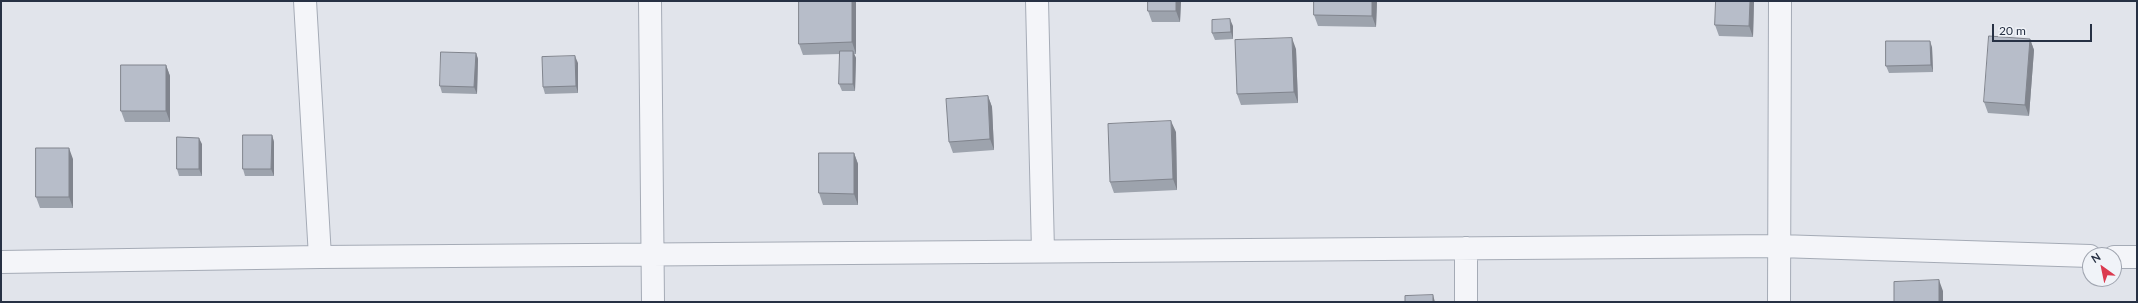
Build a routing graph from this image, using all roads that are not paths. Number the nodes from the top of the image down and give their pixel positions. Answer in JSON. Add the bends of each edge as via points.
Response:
{"nodes":[{"id":1,"x":305,"y":1,"type":"edge"},
{"id":2,"x":650,"y":1,"type":"edge"},
{"id":3,"x":1037,"y":1,"type":"edge"},
{"id":4,"x":1780,"y":1,"type":"edge"},
{"id":5,"x":1779,"y":246,"type":"junction"},
{"id":6,"x":1466,"y":248,"type":"junction"},
{"id":7,"x":1043,"y":251,"type":"junction"},
{"id":8,"x":652,"y":254,"type":"junction"},
{"id":9,"x":2082,"y":256,"type":"edge"},
{"id":10,"x":2122,"y":256,"type":"edge"},
{"id":11,"x":320,"y":257,"type":"junction"},
{"id":12,"x":2137,"y":257,"type":"edge"},
{"id":13,"x":1,"y":262,"type":"edge"},
{"id":14,"x":653,"y":302,"type":"edge"},
{"id":15,"x":1466,"y":302,"type":"edge"},
{"id":16,"x":1779,"y":302,"type":"edge"}],
"edges":[{"from":1,"to":11,"type":"street"},
{"from":2,"to":8,"type":"street"},
{"from":3,"to":7,"type":"street"},
{"from":4,"to":5,"type":"street"},
{"from":5,"to":6,"type":"street"},
{"from":5,"to":9,"type":"street"},
{"from":5,"to":16,"type":"street"},
{"from":6,"to":7,"type":"street"},
{"from":6,"to":15,"type":"street"},
{"from":7,"to":8,"type":"street"},
{"from":8,"to":11,"type":"street"},
{"from":8,"to":14,"type":"street"},
{"from":10,"to":12,"type":"street"},
{"from":11,"to":13,"type":"street"}]}
